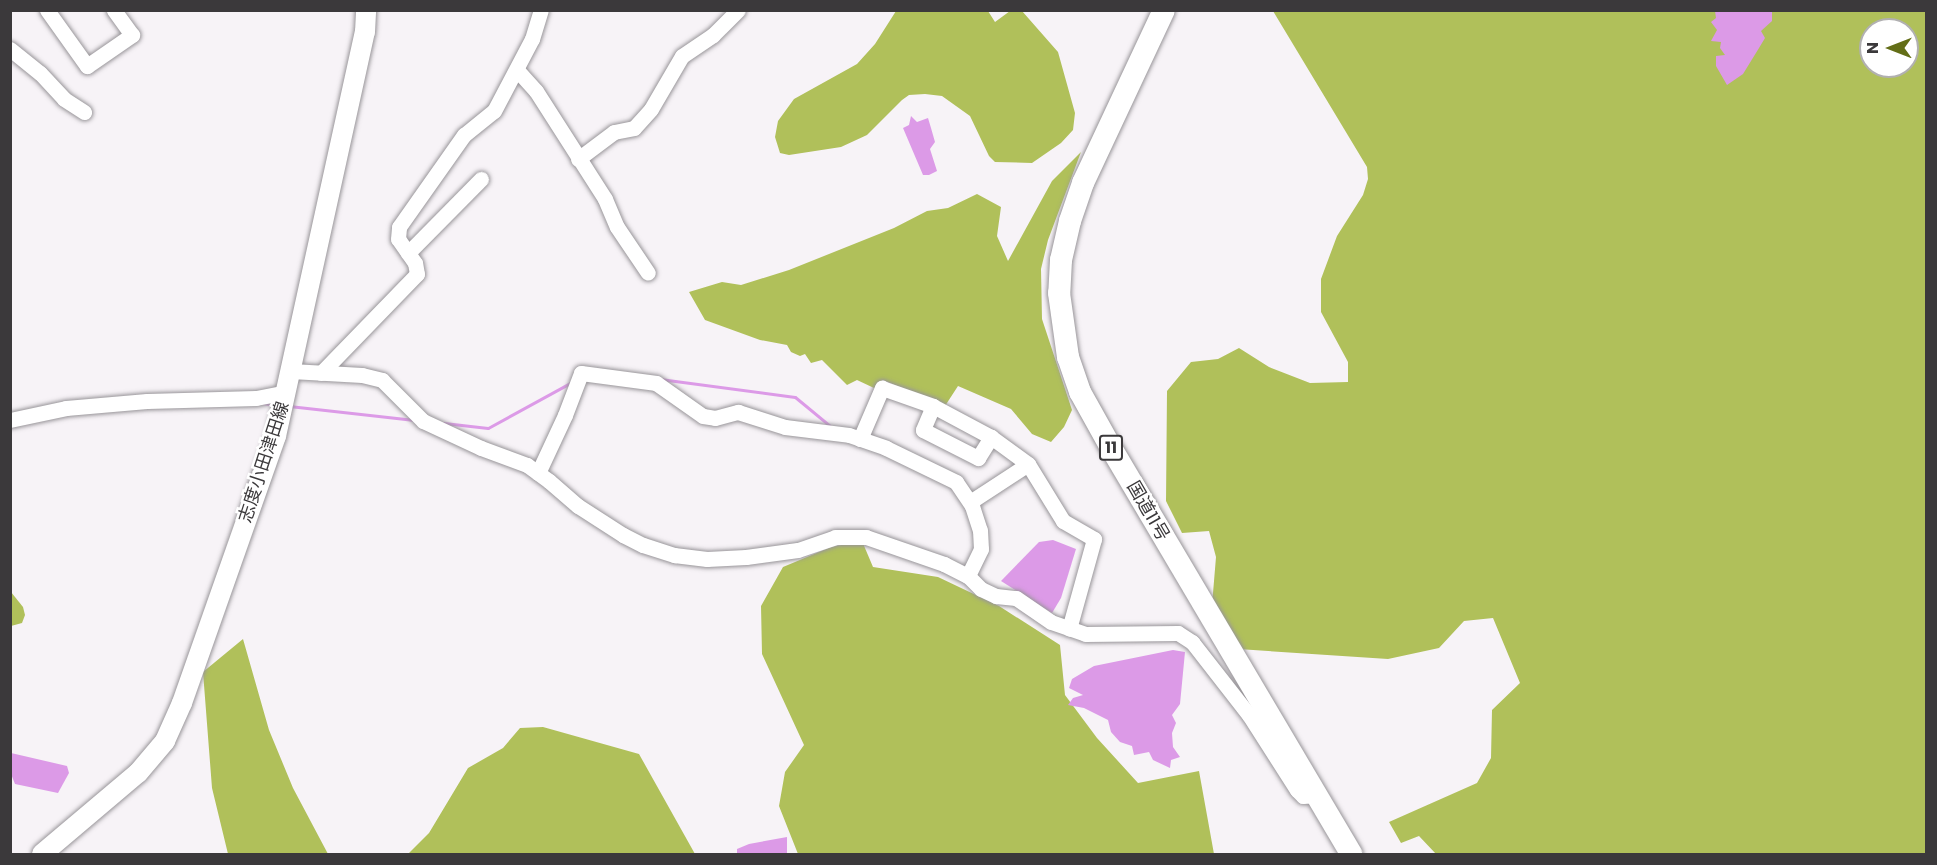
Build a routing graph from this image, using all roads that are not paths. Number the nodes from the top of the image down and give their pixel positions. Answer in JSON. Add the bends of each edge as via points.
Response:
{"nodes":[{"id":1,"x":47,"y":10,"type":"edge"},
{"id":2,"x":114,"y":10,"type":"edge"},
{"id":3,"x":366,"y":10,"type":"edge"},
{"id":4,"x":541,"y":10,"type":"edge"},
{"id":5,"x":738,"y":10,"type":"edge"},
{"id":6,"x":1164,"y":10,"type":"edge"},
{"id":7,"x":10,"y":49,"type":"edge"},
{"id":8,"x":517,"y":70,"type":"junction"},
{"id":9,"x":84,"y":112,"type":"dead end"},
{"id":10,"x":578,"y":159,"type":"junction"},
{"id":11,"x":481,"y":179,"type":"dead end"},
{"id":12,"x":408,"y":253,"type":"junction"},
{"id":13,"x":648,"y":273,"type":"dead end"},
{"id":14,"x":291,"y":371,"type":"junction"},
{"id":15,"x":321,"y":374,"type":"junction"},
{"id":16,"x":286,"y":392,"type":"junction"},
{"id":17,"x":933,"y":406,"type":"junction"},
{"id":18,"x":10,"y":420,"type":"edge"},
{"id":19,"x":991,"y":437,"type":"junction"},
{"id":20,"x":860,"y":439,"type":"junction"},
{"id":21,"x":1028,"y":464,"type":"junction"},
{"id":22,"x":538,"y":473,"type":"junction"},
{"id":23,"x":970,"y":502,"type":"junction"},
{"id":24,"x":968,"y":576,"type":"junction"},
{"id":25,"x":1069,"y":628,"type":"junction"},
{"id":26,"x":1317,"y":795,"type":"junction"},
{"id":27,"x":42,"y":855,"type":"edge"},
{"id":28,"x":1351,"y":855,"type":"edge"}],
"edges":[{"from":1,"to":2,"type":"street","via":[[87,66],[132,35]]},
{"from":3,"to":14,"type":"main road","name":"志度小田津田線","via":[[365,32]]},
{"from":4,"to":8,"type":"street"},
{"from":5,"to":10,"type":"street","via":[[713,35],[682,56],[651,109],[634,128],[614,132]]},
{"from":6,"to":26,"type":"highway","name":"国道11号","number":"11","via":[[1083,183],[1070,220],[1059,293],[1068,357],[1080,392],[1110,447]]},
{"from":7,"to":9,"type":"street","via":[[64,99]]},
{"from":8,"to":10,"type":"street","via":[[536,91]]},
{"from":8,"to":12,"type":"street","via":[[494,111],[464,135],[399,227],[398,239]]},
{"from":10,"to":13,"type":"street"},
{"from":11,"to":12,"type":"street"},
{"from":12,"to":15,"type":"street","via":[[417,274]]},
{"from":14,"to":15,"type":"street"},
{"from":14,"to":16,"type":"main road","name":"志度小田津田線"},
{"from":15,"to":22,"type":"street","via":[[362,375],[382,380],[423,420]]},
{"from":16,"to":18,"type":"street","via":[[256,398],[66,408]]},
{"from":16,"to":27,"type":"main road","name":"志度小田津田線","via":[[262,479],[165,741],[138,773]]},
{"from":17,"to":19,"type":"street"},
{"from":17,"to":19,"type":"street","via":[[923,430],[978,458]]},
{"from":17,"to":20,"type":"street","via":[[882,388]]},
{"from":19,"to":21,"type":"street"},
{"from":20,"to":22,"type":"street","via":[[784,427],[738,412],[715,418],[704,416],[656,383],[581,373]]},
{"from":20,"to":23,"type":"street","via":[[956,482]]},
{"from":21,"to":23,"type":"street"},
{"from":21,"to":25,"type":"street","via":[[1063,521],[1094,539]]},
{"from":22,"to":24,"type":"street","via":[[623,536],[674,555],[746,558],[798,550],[849,535],[866,537]]},
{"from":23,"to":24,"type":"street","via":[[980,530],[981,549]]},
{"from":24,"to":25,"type":"street","via":[[981,589],[996,596],[1016,598],[1051,622]]},
{"from":25,"to":26,"type":"street","via":[[1085,634],[1178,633],[1192,642],[1249,715],[1297,790],[1303,796]]},
{"from":26,"to":28,"type":"highway","name":"国道11号","number":"11"}]}
